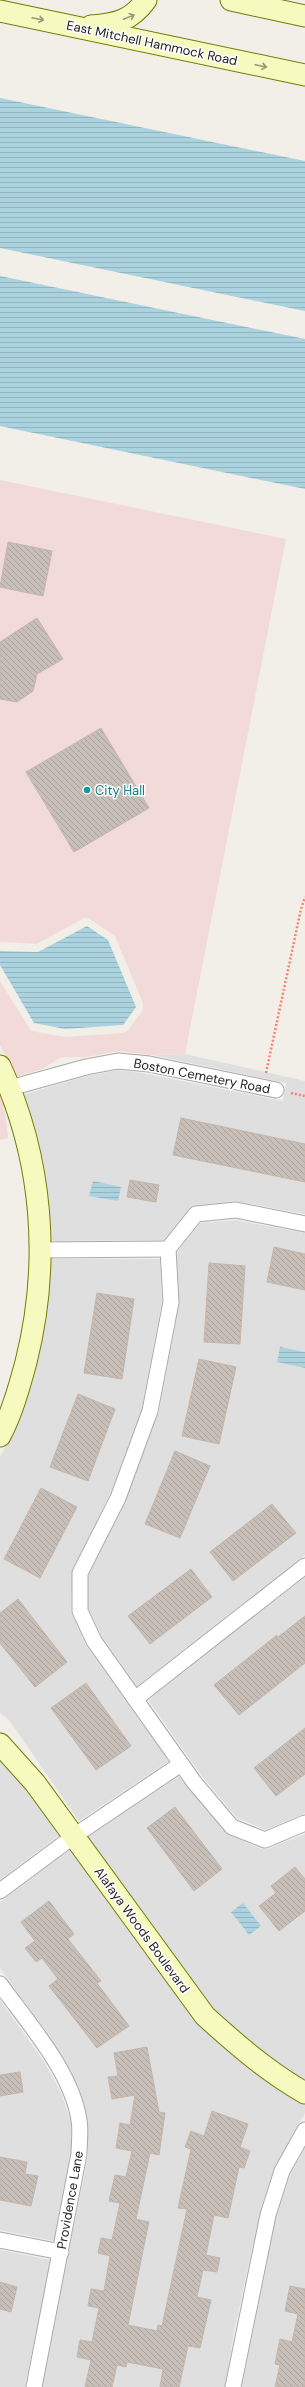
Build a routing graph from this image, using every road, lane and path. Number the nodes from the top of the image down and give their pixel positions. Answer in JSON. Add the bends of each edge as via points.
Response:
{"nodes":[{"id":1,"x":146,"y":0,"type":"edge"},
{"id":2,"x":231,"y":0,"type":"edge"},
{"id":3,"x":0,"y":12,"type":"edge"},
{"id":4,"x":305,"y":16,"type":"edge"},
{"id":5,"x":79,"y":28,"type":"junction"},
{"id":6,"x":305,"y":75,"type":"edge"},
{"id":7,"x":305,"y":897,"type":"edge"},
{"id":8,"x":0,"y":1066,"type":"edge"},
{"id":9,"x":10,"y":1088,"type":"junction"},
{"id":10,"x":270,"y":1089,"type":"joint"},
{"id":11,"x":305,"y":1224,"type":"edge"},
{"id":12,"x":168,"y":1249,"type":"junction"},
{"id":13,"x":41,"y":1250,"type":"junction"},
{"id":14,"x":2,"y":1426,"type":"edge"},
{"id":15,"x":305,"y":1566,"type":"edge"},
{"id":16,"x":135,"y":1699,"type":"junction"},
{"id":17,"x":0,"y":1744,"type":"edge"},
{"id":18,"x":181,"y":1764,"type":"junction"},
{"id":19,"x":305,"y":1823,"type":"edge"},
{"id":20,"x":74,"y":1836,"type":"junction"},
{"id":21,"x":0,"y":1891,"type":"edge"},
{"id":22,"x":0,"y":1984,"type":"edge"},
{"id":23,"x":305,"y":2093,"type":"edge"},
{"id":24,"x":305,"y":2130,"type":"edge"},
{"id":25,"x":0,"y":2240,"type":"edge"},
{"id":26,"x":61,"y":2252,"type":"junction"},
{"id":27,"x":34,"y":2387,"type":"edge"},
{"id":28,"x":233,"y":2387,"type":"edge"}],
"edges":[{"from":5,"to":1,"type":"street","one_way":true,"via":[[110,24],[135,14]]},
{"from":2,"to":4,"type":"street"},
{"from":3,"to":5,"type":"street","name":"East Mitchell Hammock Road","one_way":true},
{"from":5,"to":6,"type":"street","name":"East Mitchell Hammock Road","one_way":true},
{"from":7,"to":10,"type":"path"},
{"from":8,"to":9,"type":"street"},
{"from":9,"to":10,"type":"street","name":"Boston Cemetery Road","via":[[118,1061],[149,1064]]},
{"from":9,"to":13,"type":"street","via":[[28,1140],[32,1160],[38,1194]]},
{"from":11,"to":12,"type":"street","via":[[236,1210],[196,1214]]},
{"from":12,"to":13,"type":"street"},
{"from":12,"to":16,"type":"street","via":[[171,1302],[150,1411],[118,1498],[80,1573],[80,1611],[94,1641]]},
{"from":13,"to":14,"type":"street","via":[[32,1336],[19,1388]]},
{"from":15,"to":16,"type":"street"},
{"from":16,"to":18,"type":"street"},
{"from":17,"to":20,"type":"street","name":"Alafaya Woods Boulevard","via":[[35,1783]]},
{"from":18,"to":19,"type":"street","via":[[232,1827],[265,1840]]},
{"from":18,"to":20,"type":"street"},
{"from":20,"to":21,"type":"street"},
{"from":20,"to":23,"type":"street","name":"Alafaya Woods Boulevard","via":[[205,2016],[274,2076]]},
{"from":22,"to":26,"type":"street","name":"Providence Lane","via":[[52,2058],[70,2090],[79,2120],[80,2154]]},
{"from":24,"to":28,"type":"street","via":[[282,2171],[268,2215]]},
{"from":25,"to":26,"type":"street"},
{"from":26,"to":27,"type":"street","name":"Providence Lane"}]}
